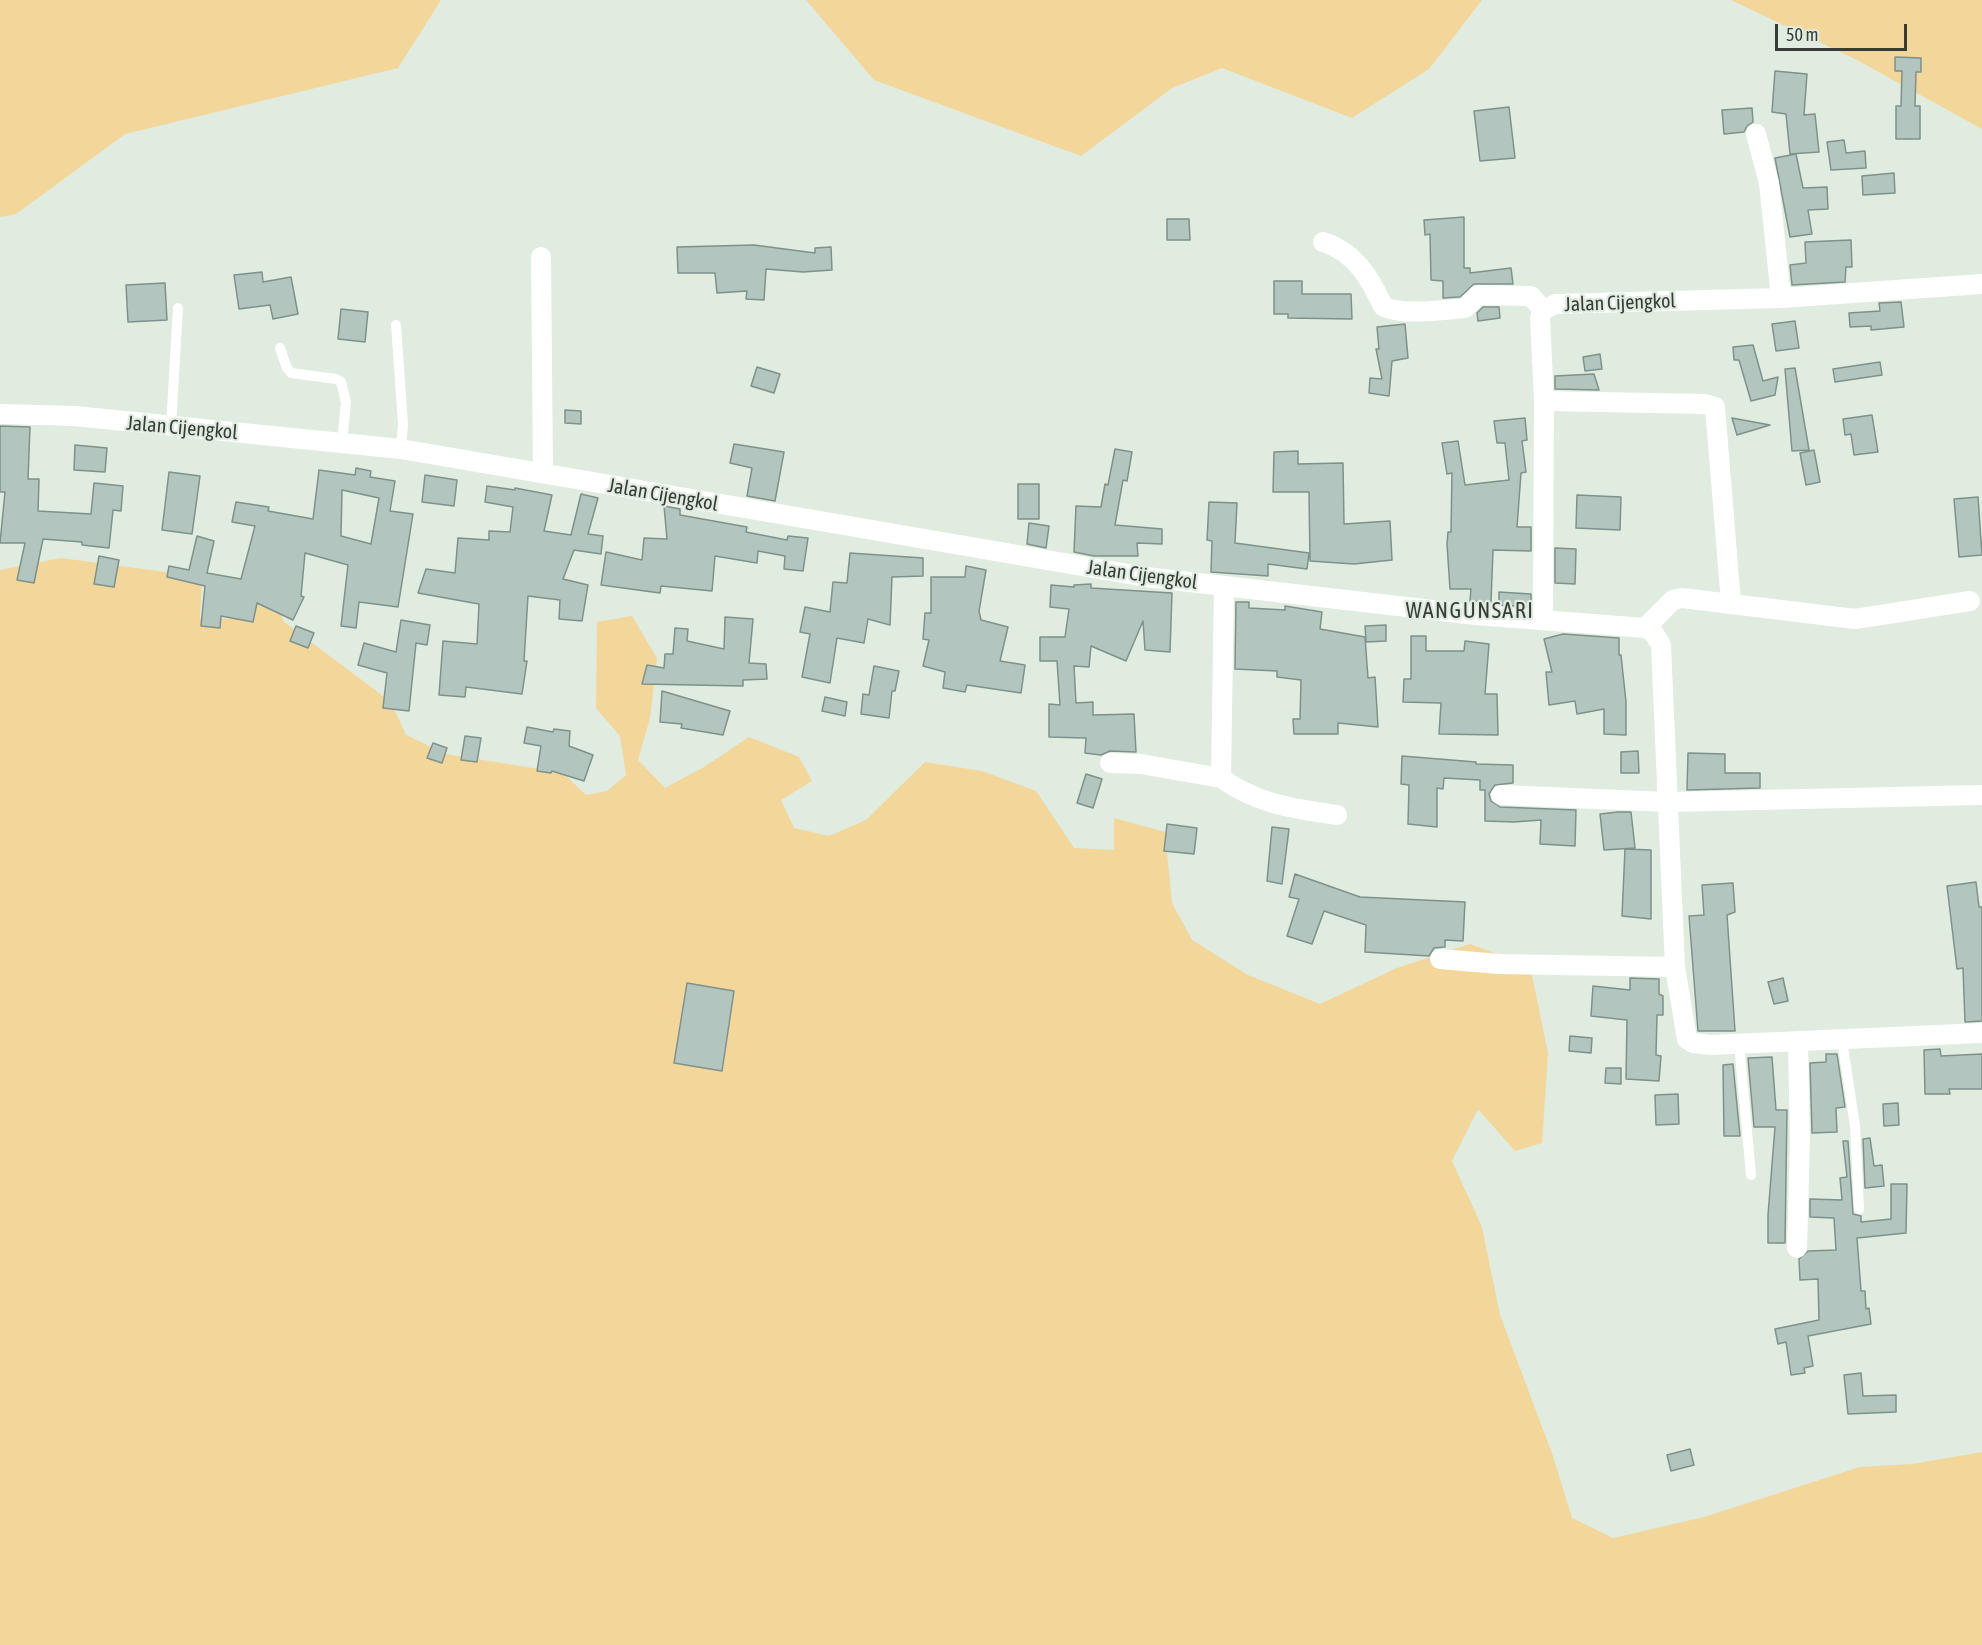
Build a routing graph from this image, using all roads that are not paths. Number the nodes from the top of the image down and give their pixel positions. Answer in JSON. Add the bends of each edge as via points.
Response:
{"nodes":[{"id":1,"x":1756,"y":134,"type":"dead end"},
{"id":2,"x":1323,"y":242,"type":"dead end"},
{"id":3,"x":541,"y":257,"type":"dead end"},
{"id":4,"x":1982,"y":284,"type":"edge"},
{"id":5,"x":1781,"y":298,"type":"junction"},
{"id":6,"x":178,"y":308,"type":"dead end"},
{"id":7,"x":1543,"y":310,"type":"junction"},
{"id":8,"x":396,"y":325,"type":"dead end"},
{"id":9,"x":280,"y":348,"type":"dead end"},
{"id":10,"x":1544,"y":401,"type":"junction"},
{"id":11,"x":0,"y":414,"type":"edge"},
{"id":12,"x":171,"y":426,"type":"junction"},
{"id":13,"x":342,"y":443,"type":"junction"},
{"id":14,"x":401,"y":449,"type":"junction"},
{"id":15,"x":543,"y":473,"type":"junction"},
{"id":16,"x":1224,"y":586,"type":"junction"},
{"id":17,"x":1970,"y":601,"type":"dead end"},
{"id":18,"x":1731,"y":603,"type":"junction"},
{"id":19,"x":1544,"y":619,"type":"junction"},
{"id":20,"x":1645,"y":628,"type":"junction"},
{"id":21,"x":1110,"y":763,"type":"dead end"},
{"id":22,"x":1221,"y":778,"type":"junction"},
{"id":23,"x":1501,"y":795,"type":"dead end"},
{"id":24,"x":1982,"y":795,"type":"edge"},
{"id":25,"x":1668,"y":802,"type":"junction"},
{"id":26,"x":1337,"y":815,"type":"dead end"},
{"id":27,"x":1440,"y":959,"type":"dead end"},
{"id":28,"x":1675,"y":968,"type":"junction"},
{"id":29,"x":1982,"y":1034,"type":"edge"},
{"id":30,"x":1842,"y":1040,"type":"junction"},
{"id":31,"x":1798,"y":1042,"type":"junction"},
{"id":32,"x":1739,"y":1044,"type":"junction"},
{"id":33,"x":1751,"y":1175,"type":"dead end"},
{"id":34,"x":1858,"y":1209,"type":"dead end"},
{"id":35,"x":1797,"y":1248,"type":"dead end"}],
"edges":[{"from":1,"to":5,"type":"street","via":[[1769,183]]},
{"from":2,"to":7,"type":"street","via":[[1357,261],[1387,309],[1465,308],[1478,295],[1531,296]]},
{"from":3,"to":15,"type":"street"},
{"from":4,"to":5,"type":"street","name":"Jalan Cijengkol"},
{"from":5,"to":7,"type":"street","name":"Jalan Cijengkol","via":[[1556,304]]},
{"from":6,"to":12,"type":"lane"},
{"from":7,"to":10,"type":"street","name":"Jalan Cijengkol","via":[[1540,318]]},
{"from":8,"to":14,"type":"lane","via":[[403,424]]},
{"from":9,"to":13,"type":"lane","via":[[291,373],[340,382],[346,402]]},
{"from":10,"to":18,"type":"street","via":[[1715,407]]},
{"from":10,"to":19,"type":"street","name":"Jalan Cijengkol"},
{"from":11,"to":12,"type":"street","name":"Jalan Cijengkol","via":[[75,416]]},
{"from":12,"to":13,"type":"street","name":"Jalan Cijengkol"},
{"from":13,"to":14,"type":"street","name":"Jalan Cijengkol"},
{"from":14,"to":15,"type":"street","name":"Jalan Cijengkol"},
{"from":15,"to":16,"type":"street","name":"Jalan Cijengkol","via":[[1056,563]]},
{"from":16,"to":19,"type":"street","name":"Jalan Cijengkol"},
{"from":16,"to":22,"type":"street"},
{"from":17,"to":18,"type":"street","via":[[1855,619]]},
{"from":18,"to":20,"type":"street","via":[[1673,600]]},
{"from":19,"to":20,"type":"street"},
{"from":20,"to":25,"type":"street","via":[[1653,632],[1661,645]]},
{"from":21,"to":22,"type":"street","via":[[1141,764]]},
{"from":22,"to":26,"type":"street","via":[[1265,803]]},
{"from":23,"to":25,"type":"street"},
{"from":24,"to":25,"type":"street"},
{"from":25,"to":28,"type":"street"},
{"from":27,"to":28,"type":"street"},
{"from":28,"to":32,"type":"street","via":[[1687,1039],[1700,1044]]},
{"from":29,"to":30,"type":"street"},
{"from":30,"to":31,"type":"street"},
{"from":30,"to":34,"type":"lane","via":[[1855,1126]]},
{"from":31,"to":32,"type":"street"},
{"from":31,"to":35,"type":"street"},
{"from":32,"to":33,"type":"lane"}]}
